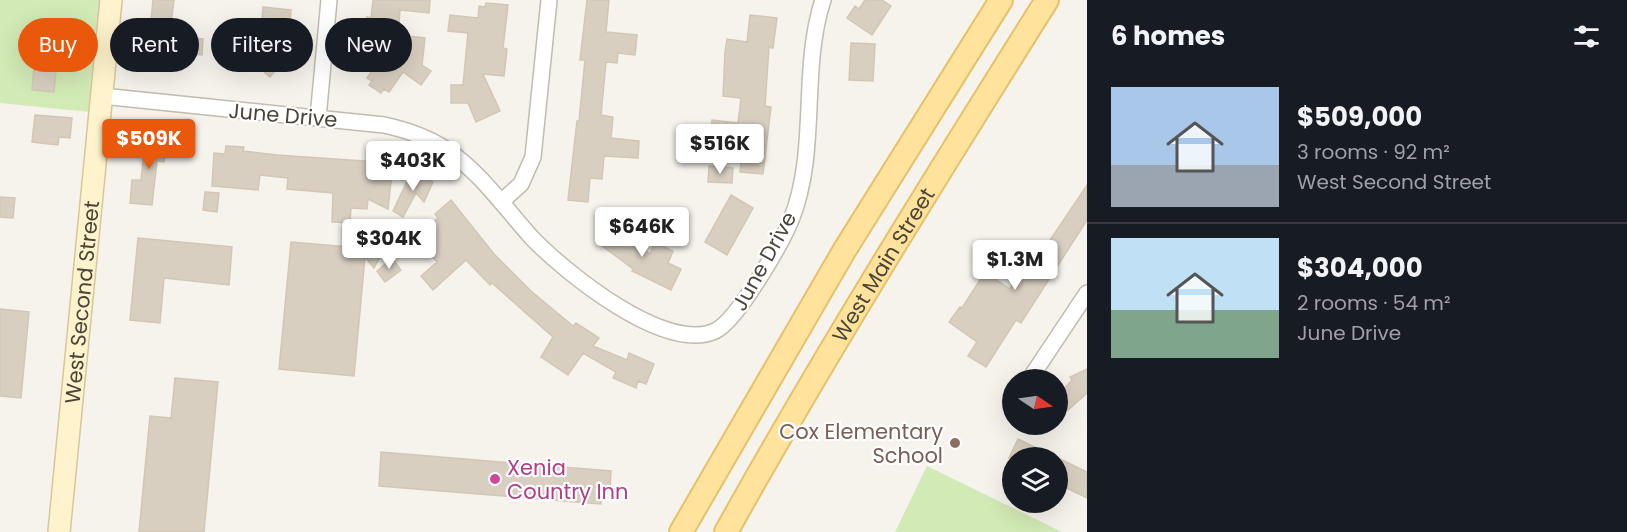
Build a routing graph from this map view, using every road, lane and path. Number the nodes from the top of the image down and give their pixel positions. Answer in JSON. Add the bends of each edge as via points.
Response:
{"nodes":[{"id":1,"x":111,"y":0,"type":"edge"},
{"id":2,"x":329,"y":0,"type":"edge"},
{"id":3,"x":549,"y":0,"type":"edge"},
{"id":4,"x":823,"y":0,"type":"edge"},
{"id":5,"x":1001,"y":0,"type":"edge"},
{"id":6,"x":1047,"y":0,"type":"edge"},
{"id":7,"x":102,"y":96,"type":"junction"},
{"id":8,"x":318,"y":118,"type":"junction"},
{"id":9,"x":501,"y":202,"type":"junction"},
{"id":10,"x":1087,"y":293,"type":"edge"},
{"id":11,"x":1081,"y":314,"type":"edge"},
{"id":12,"x":1038,"y":369,"type":"edge"},
{"id":13,"x":59,"y":532,"type":"edge"},
{"id":14,"x":681,"y":532,"type":"edge"},
{"id":15,"x":726,"y":532,"type":"edge"}],
"edges":[{"from":1,"to":7,"type":"main road","name":"West Second Street"},
{"from":2,"to":8,"type":"street"},
{"from":3,"to":9,"type":"street","via":[[533,157],[521,184]]},
{"from":4,"to":9,"type":"street","name":"June Drive","via":[[815,34],[797,202],[783,235],[736,313],[716,331],[682,335],[627,310],[564,269]]},
{"from":5,"to":14,"type":"main road","name":"West Main Street","via":[[844,251]]},
{"from":6,"to":15,"type":"main road","name":"West Main Street","via":[[906,223]]},
{"from":7,"to":8,"type":"street","name":"June Drive"},
{"from":7,"to":13,"type":"main road","name":"West Second Street"},
{"from":8,"to":9,"type":"street","name":"June Drive","via":[[384,125],[426,138],[468,166]]},
{"from":10,"to":11,"type":"street"},
{"from":11,"to":12,"type":"street"}]}
